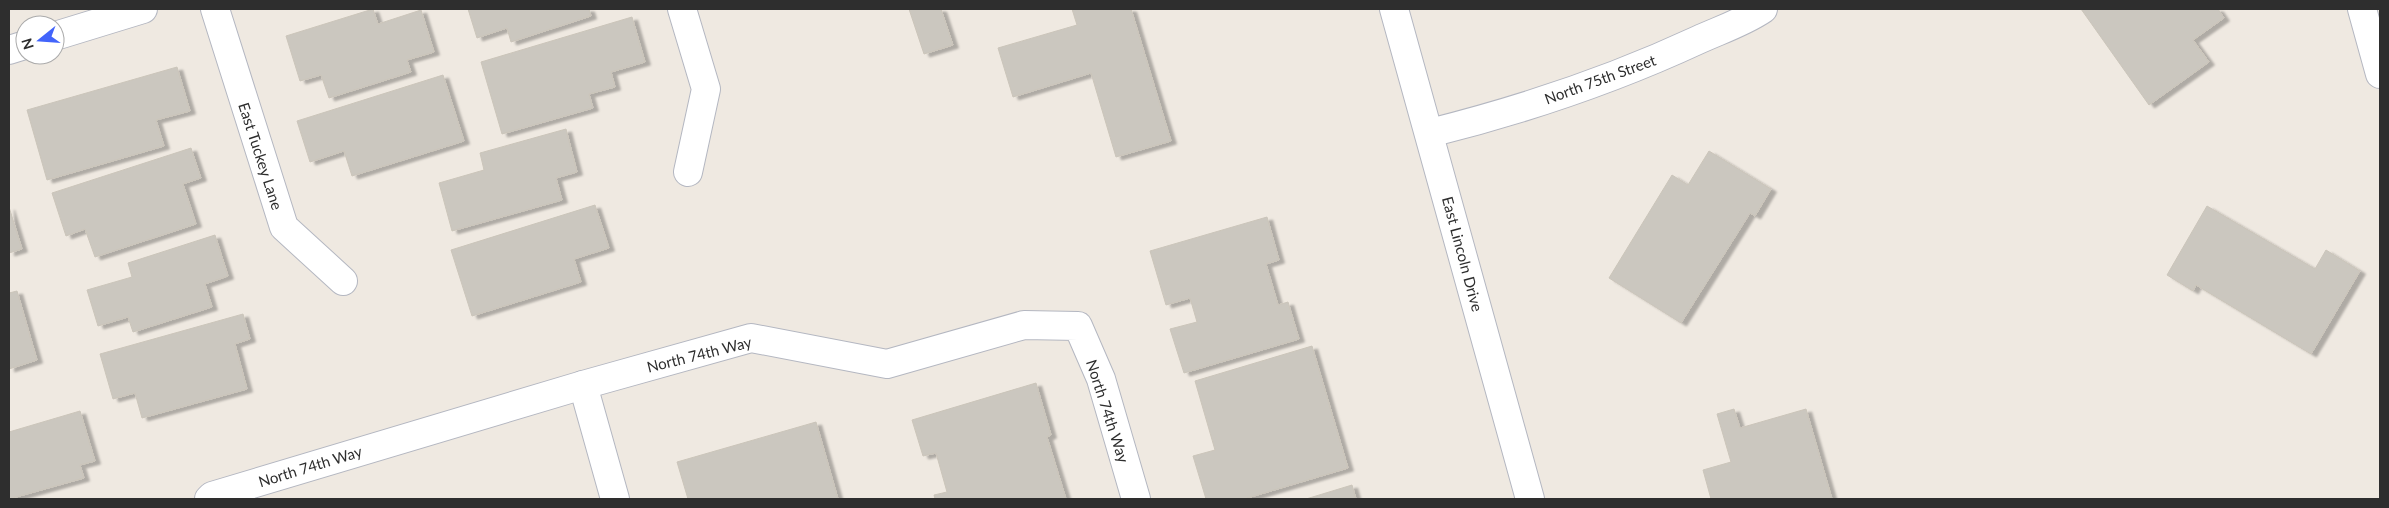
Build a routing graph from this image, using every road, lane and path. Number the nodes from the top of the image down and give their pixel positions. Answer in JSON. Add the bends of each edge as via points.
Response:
{"nodes":[{"id":1,"x":143,"y":9,"type":"edge"},
{"id":2,"x":215,"y":9,"type":"edge"},
{"id":3,"x":682,"y":9,"type":"edge"},
{"id":4,"x":1394,"y":9,"type":"edge"},
{"id":5,"x":1763,"y":9,"type":"edge"},
{"id":6,"x":2362,"y":9,"type":"edge"},
{"id":7,"x":65,"y":33,"type":"edge"},
{"id":8,"x":2380,"y":74,"type":"edge"},
{"id":9,"x":1430,"y":133,"type":"junction"},
{"id":10,"x":688,"y":172,"type":"dead end"},
{"id":11,"x":343,"y":281,"type":"dead end"},
{"id":12,"x":583,"y":384,"type":"junction"},
{"id":13,"x":209,"y":499,"type":"edge"},
{"id":14,"x":615,"y":499,"type":"edge"},
{"id":15,"x":1136,"y":499,"type":"edge"},
{"id":16,"x":1530,"y":499,"type":"edge"}],
"edges":[{"from":1,"to":7,"type":"street"},
{"from":2,"to":11,"type":"street","name":"East Tuckey Lane","via":[[284,227]]},
{"from":3,"to":10,"type":"street","via":[[706,88]]},
{"from":4,"to":9,"type":"street","name":"East Lincoln Drive"},
{"from":5,"to":9,"type":"street","name":"North 75th Street","via":[[1672,52],[1591,85]]},
{"from":6,"to":8,"type":"street"},
{"from":9,"to":16,"type":"street","name":"East Lincoln Drive"},
{"from":12,"to":13,"type":"street","name":"North 74th Way"},
{"from":12,"to":14,"type":"street"},
{"from":12,"to":15,"type":"street","name":"North 74th Way","via":[[751,338],[887,364],[1024,325],[1078,326],[1101,379]]}]}
